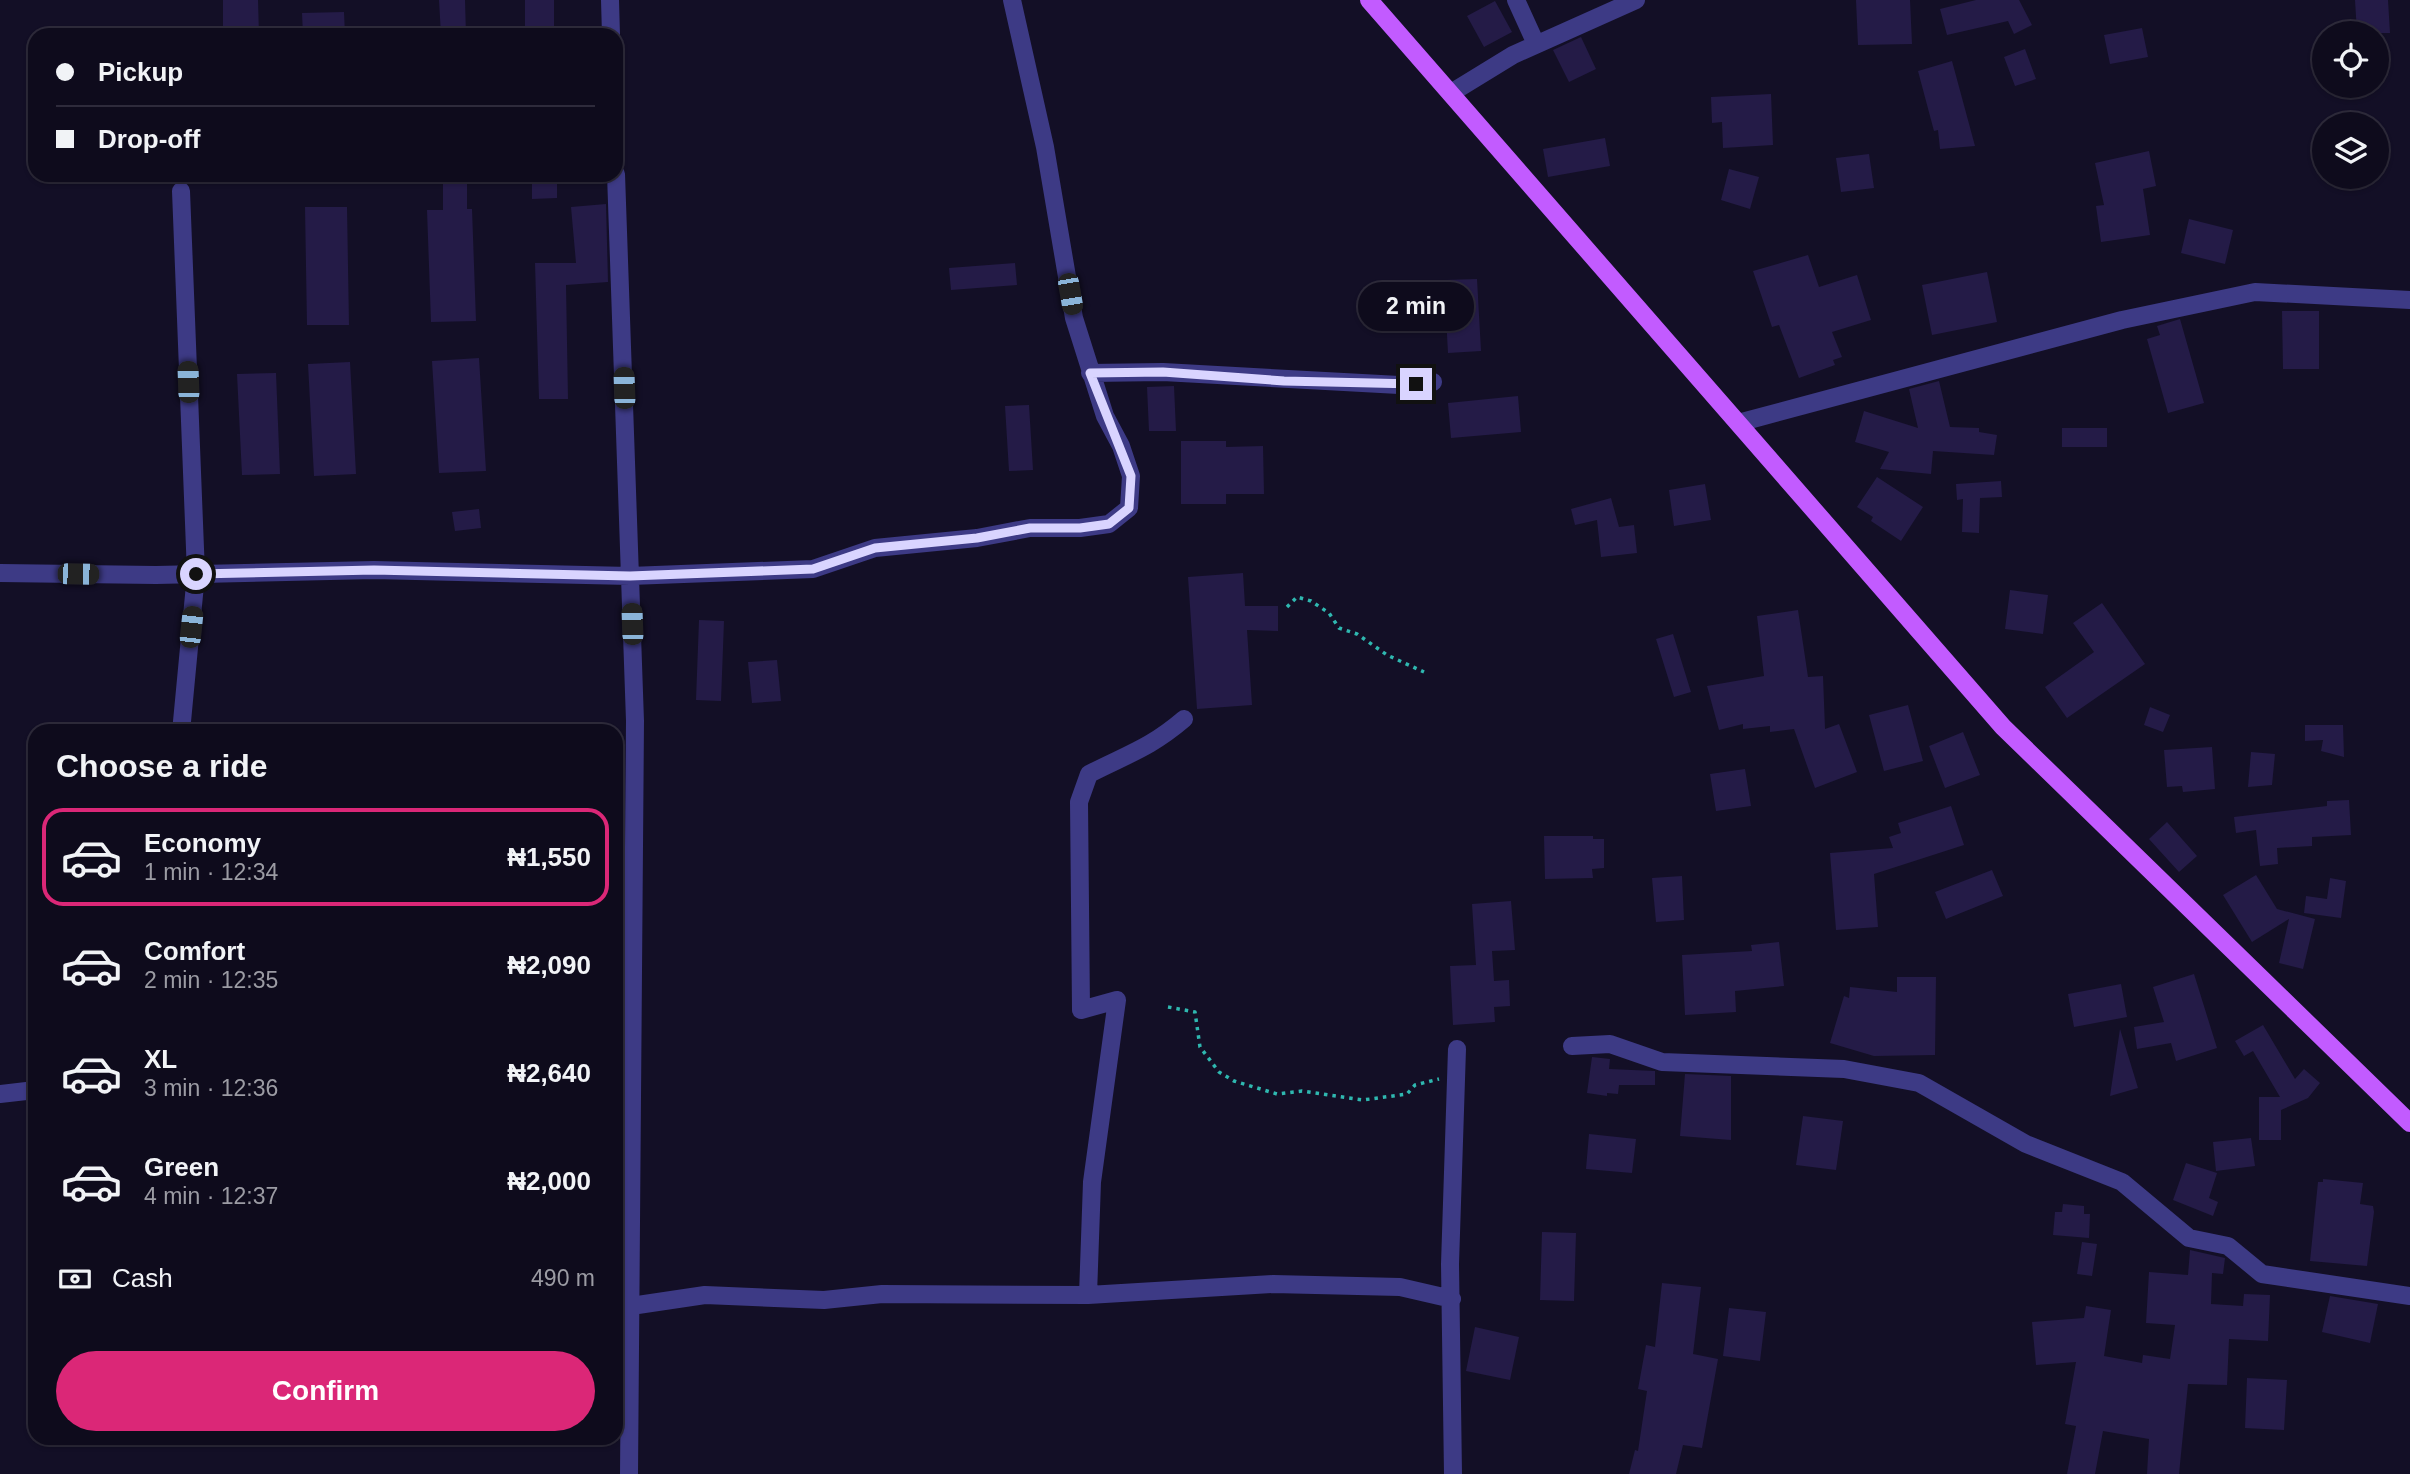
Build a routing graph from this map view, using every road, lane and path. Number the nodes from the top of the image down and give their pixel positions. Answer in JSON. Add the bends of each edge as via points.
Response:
{"nodes":[{"id":1,"x":610,"y":0,"type":"edge"},
{"id":2,"x":1012,"y":0,"type":"edge"},
{"id":3,"x":1369,"y":0,"type":"edge"},
{"id":4,"x":1516,"y":0,"type":"edge"},
{"id":5,"x":1636,"y":0,"type":"edge"},
{"id":6,"x":611,"y":28,"type":"edge"},
{"id":7,"x":1536,"y":44,"type":"junction"},
{"id":8,"x":1451,"y":93,"type":"junction"},
{"id":9,"x":616,"y":182,"type":"edge"},
{"id":10,"x":181,"y":191,"type":"dead end"},
{"id":11,"x":2410,"y":300,"type":"edge"},
{"id":12,"x":1090,"y":373,"type":"junction"},
{"id":13,"x":1433,"y":382,"type":"dead end"},
{"id":14,"x":1738,"y":423,"type":"junction"},
{"id":15,"x":0,"y":573,"type":"edge"},
{"id":16,"x":196,"y":574,"type":"junction"},
{"id":17,"x":630,"y":576,"type":"junction"},
{"id":18,"x":1287,"y":607,"type":"dead end"},
{"id":19,"x":1424,"y":672,"type":"dead end"},
{"id":20,"x":1184,"y":719,"type":"dead end"},
{"id":21,"x":182,"y":724,"type":"edge"},
{"id":22,"x":1168,"y":1007,"type":"dead end"},
{"id":23,"x":1572,"y":1046,"type":"dead end"},
{"id":24,"x":1457,"y":1049,"type":"dead end"},
{"id":25,"x":1454,"y":1075,"type":"junction"},
{"id":26,"x":28,"y":1091,"type":"edge"},
{"id":27,"x":0,"y":1094,"type":"edge"},
{"id":28,"x":2410,"y":1123,"type":"edge"},
{"id":29,"x":623,"y":1285,"type":"edge"},
{"id":30,"x":1088,"y":1295,"type":"junction"},
{"id":31,"x":2410,"y":1296,"type":"edge"},
{"id":32,"x":1451,"y":1299,"type":"junction"},
{"id":33,"x":631,"y":1306,"type":"junction"},
{"id":34,"x":629,"y":1474,"type":"edge"},
{"id":35,"x":1453,"y":1474,"type":"edge"}],
"edges":[{"from":1,"to":6,"type":"street"},
{"from":2,"to":12,"type":"street","via":[[1045,147],[1074,318]]},
{"from":3,"to":8,"type":"main road"},
{"from":4,"to":7,"type":"street"},
{"from":5,"to":7,"type":"street"},
{"from":7,"to":8,"type":"street"},
{"from":8,"to":14,"type":"main road"},
{"from":9,"to":17,"type":"street"},
{"from":10,"to":16,"type":"street"},
{"from":11,"to":14,"type":"street","via":[[2255,292],[2122,320]]},
{"from":12,"to":13,"type":"street","via":[[1163,372],[1399,385]]},
{"from":12,"to":17,"type":"street","via":[[1131,476],[1129,508],[1109,524],[1030,528],[875,548],[813,569]]},
{"from":14,"to":28,"type":"main road","via":[[2003,727]]},
{"from":15,"to":16,"type":"street"},
{"from":16,"to":17,"type":"street","via":[[374,570]]},
{"from":16,"to":21,"type":"street"},
{"from":17,"to":29,"type":"street","via":[[635,721]]},
{"from":18,"to":19,"type":"path","via":[[1297,597],[1311,601],[1329,613],[1339,628]]},
{"from":20,"to":30,"type":"street","via":[[1136,754],[1089,774],[1079,802],[1081,1010],[1117,1000],[1093,1171]]},
{"from":22,"to":25,"type":"path","via":[[1195,1012],[1200,1047],[1219,1072],[1277,1094],[1302,1091],[1363,1100],[1407,1094],[1415,1085]]},
{"from":23,"to":31,"type":"street","via":[[1610,1044],[1662,1062],[1844,1069],[1919,1083],[2026,1144],[2122,1182],[2189,1238],[2228,1246],[2262,1274]]},
{"from":24,"to":25,"type":"street"},
{"from":25,"to":32,"type":"street"},
{"from":26,"to":27,"type":"street"},
{"from":29,"to":33,"type":"street"},
{"from":30,"to":32,"type":"street","via":[[1273,1284],[1400,1287]]},
{"from":30,"to":33,"type":"street","via":[[882,1294],[824,1300],[705,1294]]},
{"from":32,"to":35,"type":"street"},
{"from":33,"to":34,"type":"street"}]}
